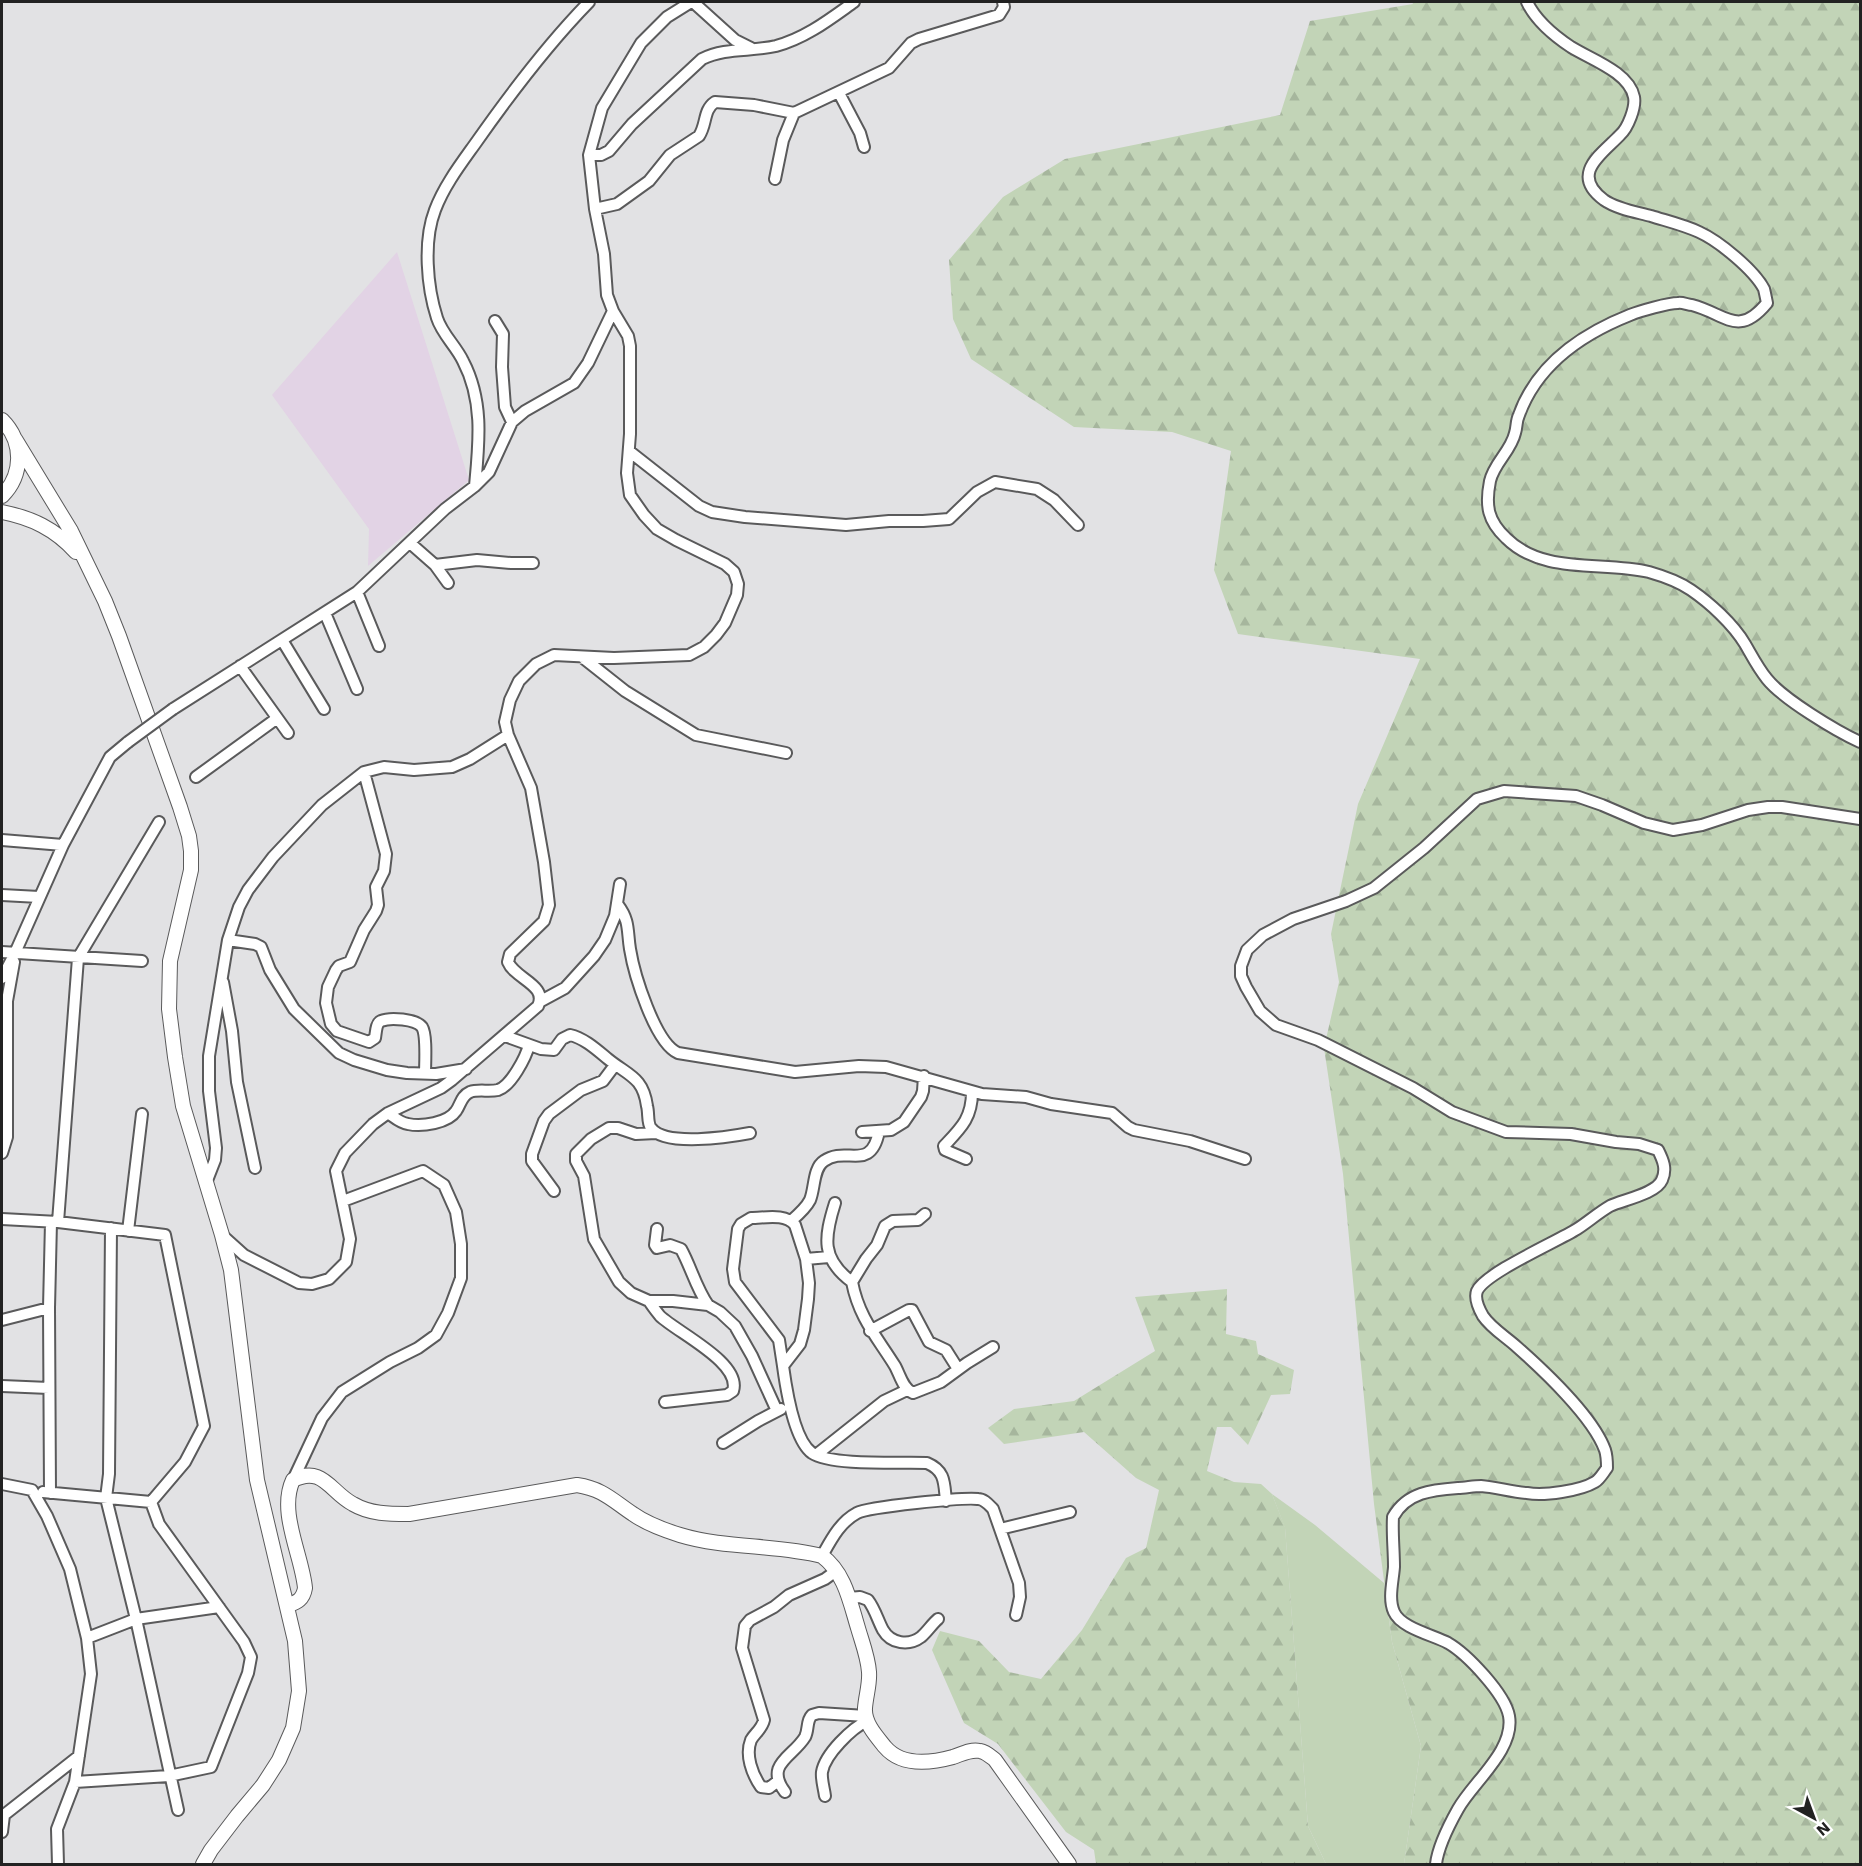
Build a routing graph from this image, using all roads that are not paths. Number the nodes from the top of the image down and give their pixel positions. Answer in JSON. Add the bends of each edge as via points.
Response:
{"nodes":[{"id":1,"x":589,"y":2,"type":"edge"},
{"id":2,"x":692,"y":2,"type":"edge"},
{"id":3,"x":854,"y":2,"type":"edge"},
{"id":4,"x":1003,"y":2,"type":"edge"},
{"id":5,"x":1527,"y":2,"type":"edge"},
{"id":6,"x":751,"y":48,"type":"junction"},
{"id":7,"x":839,"y":93,"type":"junction"},
{"id":8,"x":794,"y":113,"type":"junction"},
{"id":9,"x":864,"y":147,"type":"dead end"},
{"id":10,"x":589,"y":155,"type":"junction"},
{"id":11,"x":775,"y":179,"type":"dead end"},
{"id":12,"x":595,"y":209,"type":"junction"},
{"id":13,"x":613,"y":311,"type":"junction"},
{"id":14,"x":495,"y":321,"type":"dead end"},
{"id":15,"x":2,"y":420,"type":"edge"},
{"id":16,"x":512,"y":422,"type":"junction"},
{"id":17,"x":15,"y":439,"type":"junction"},
{"id":18,"x":629,"y":451,"type":"junction"},
{"id":19,"x":475,"y":486,"type":"junction"},
{"id":20,"x":2,"y":496,"type":"edge"},
{"id":21,"x":2,"y":512,"type":"edge"},
{"id":22,"x":24,"y":516,"type":"junction"},
{"id":23,"x":2,"y":520,"type":"edge"},
{"id":24,"x":1078,"y":525,"type":"dead end"},
{"id":25,"x":410,"y":543,"type":"junction"},
{"id":26,"x":533,"y":562,"type":"dead end"},
{"id":27,"x":88,"y":565,"type":"junction"},
{"id":28,"x":435,"y":565,"type":"junction"},
{"id":29,"x":448,"y":583,"type":"dead end"},
{"id":30,"x":357,"y":592,"type":"junction"},
{"id":31,"x":325,"y":613,"type":"junction"},
{"id":32,"x":282,"y":640,"type":"junction"},
{"id":33,"x":379,"y":646,"type":"dead end"},
{"id":34,"x":582,"y":657,"type":"junction"},
{"id":35,"x":240,"y":666,"type":"junction"},
{"id":36,"x":357,"y":689,"type":"dead end"},
{"id":37,"x":324,"y":709,"type":"dead end"},
{"id":38,"x":276,"y":719,"type":"junction"},
{"id":39,"x":288,"y":733,"type":"dead end"},
{"id":40,"x":508,"y":735,"type":"junction"},
{"id":41,"x":1860,"y":742,"type":"edge"},
{"id":42,"x":786,"y":753,"type":"dead end"},
{"id":43,"x":364,"y":772,"type":"junction"},
{"id":44,"x":196,"y":777,"type":"dead end"},
{"id":45,"x":1860,"y":819,"type":"edge"},
{"id":46,"x":159,"y":822,"type":"dead end"},
{"id":47,"x":2,"y":840,"type":"edge"},
{"id":48,"x":63,"y":845,"type":"junction"},
{"id":49,"x":620,"y":884,"type":"dead end"},
{"id":50,"x":2,"y":895,"type":"edge"},
{"id":51,"x":39,"y":897,"type":"junction"},
{"id":52,"x":618,"y":905,"type":"junction"},
{"id":53,"x":228,"y":940,"type":"junction"},
{"id":54,"x":2,"y":952,"type":"edge"},
{"id":55,"x":15,"y":953,"type":"junction"},
{"id":56,"x":78,"y":958,"type":"junction"},
{"id":57,"x":142,"y":961,"type":"dead end"},
{"id":58,"x":222,"y":973,"type":"junction"},
{"id":59,"x":2,"y":978,"type":"edge"},
{"id":60,"x":541,"y":1001,"type":"junction"},
{"id":61,"x":505,"y":1036,"type":"junction"},
{"id":62,"x":529,"y":1045,"type":"junction"},
{"id":63,"x":615,"y":1065,"type":"junction"},
{"id":64,"x":466,"y":1068,"type":"junction"},
{"id":65,"x":425,"y":1074,"type":"junction"},
{"id":66,"x":924,"y":1076,"type":"junction"},
{"id":67,"x":972,"y":1092,"type":"junction"},
{"id":68,"x":388,"y":1113,"type":"junction"},
{"id":69,"x":142,"y":1114,"type":"dead end"},
{"id":70,"x":879,"y":1131,"type":"junction"},
{"id":71,"x":862,"y":1132,"type":"dead end"},
{"id":72,"x":656,"y":1133,"type":"junction"},
{"id":73,"x":750,"y":1133,"type":"dead end"},
{"id":74,"x":2,"y":1153,"type":"edge"},
{"id":75,"x":966,"y":1159,"type":"dead end"},
{"id":76,"x":1245,"y":1159,"type":"dead end"},
{"id":77,"x":255,"y":1168,"type":"dead end"},
{"id":78,"x":206,"y":1183,"type":"junction"},
{"id":79,"x":554,"y":1191,"type":"dead end"},
{"id":80,"x":343,"y":1201,"type":"junction"},
{"id":81,"x":835,"y":1203,"type":"dead end"},
{"id":82,"x":925,"y":1214,"type":"dead end"},
{"id":83,"x":2,"y":1219,"type":"edge"},
{"id":84,"x":791,"y":1221,"type":"junction"},
{"id":85,"x":55,"y":1222,"type":"junction"},
{"id":86,"x":111,"y":1228,"type":"junction"},
{"id":87,"x":657,"y":1229,"type":"dead end"},
{"id":88,"x":128,"y":1231,"type":"junction"},
{"id":89,"x":222,"y":1235,"type":"junction"},
{"id":90,"x":829,"y":1257,"type":"junction"},
{"id":91,"x":806,"y":1259,"type":"junction"},
{"id":92,"x":852,"y":1282,"type":"junction"},
{"id":93,"x":648,"y":1301,"type":"junction"},
{"id":94,"x":708,"y":1305,"type":"junction"},
{"id":95,"x":49,"y":1308,"type":"junction"},
{"id":96,"x":2,"y":1320,"type":"edge"},
{"id":97,"x":870,"y":1331,"type":"junction"},
{"id":98,"x":993,"y":1347,"type":"dead end"},
{"id":99,"x":783,"y":1366,"type":"junction"},
{"id":100,"x":958,"y":1369,"type":"junction"},
{"id":101,"x":2,"y":1386,"type":"edge"},
{"id":102,"x":49,"y":1388,"type":"junction"},
{"id":103,"x":907,"y":1390,"type":"junction"},
{"id":104,"x":665,"y":1402,"type":"dead end"},
{"id":105,"x":789,"y":1405,"type":"junction"},
{"id":106,"x":777,"y":1411,"type":"junction"},
{"id":107,"x":723,"y":1443,"type":"dead end"},
{"id":108,"x":816,"y":1455,"type":"junction"},
{"id":109,"x":293,"y":1480,"type":"junction"},
{"id":110,"x":2,"y":1484,"type":"edge"},
{"id":111,"x":32,"y":1490,"type":"junction"},
{"id":112,"x":50,"y":1493,"type":"junction"},
{"id":113,"x":106,"y":1498,"type":"junction"},
{"id":114,"x":946,"y":1501,"type":"junction"},
{"id":115,"x":151,"y":1502,"type":"junction"},
{"id":116,"x":1070,"y":1512,"type":"dead end"},
{"id":117,"x":1000,"y":1528,"type":"junction"},
{"id":118,"x":822,"y":1556,"type":"junction"},
{"id":119,"x":836,"y":1571,"type":"junction"},
{"id":120,"x":849,"y":1598,"type":"junction"},
{"id":121,"x":287,"y":1606,"type":"junction"},
{"id":122,"x":219,"y":1608,"type":"junction"},
{"id":123,"x":1016,"y":1615,"type":"dead end"},
{"id":124,"x":136,"y":1619,"type":"junction"},
{"id":125,"x":938,"y":1619,"type":"dead end"},
{"id":126,"x":87,"y":1638,"type":"junction"},
{"id":127,"x":866,"y":1718,"type":"junction"},
{"id":128,"x":79,"y":1756,"type":"junction"},
{"id":129,"x":169,"y":1776,"type":"junction"},
{"id":130,"x":778,"y":1781,"type":"junction"},
{"id":131,"x":75,"y":1782,"type":"junction"},
{"id":132,"x":785,"y":1792,"type":"dead end"},
{"id":133,"x":825,"y":1796,"type":"dead end"},
{"id":134,"x":177,"y":1810,"type":"dead end"},
{"id":135,"x":3,"y":1815,"type":"edge"},
{"id":136,"x":2,"y":1832,"type":"edge"},
{"id":137,"x":58,"y":1864,"type":"edge"},
{"id":138,"x":203,"y":1864,"type":"edge"},
{"id":139,"x":1070,"y":1864,"type":"edge"},
{"id":140,"x":1436,"y":1864,"type":"edge"}],
"edges":[{"from":1,"to":19,"type":"street","via":[[514,89],[449,182],[434,212],[426,260],[437,320],[463,361],[479,410]]},
{"from":2,"to":6,"type":"street","via":[[735,40]]},
{"from":2,"to":10,"type":"street","via":[[668,17],[641,43],[602,108]]},
{"from":3,"to":6,"type":"street","via":[[792,41]]},
{"from":4,"to":7,"type":"street","via":[[999,15],[919,39],[889,68]]},
{"from":5,"to":41,"type":"street","via":[[1548,30],[1614,71],[1634,97],[1622,134],[1601,152],[1589,171],[1590,184],[1604,200],[1700,232],[1750,270],[1764,290],[1767,303],[1757,315],[1742,322],[1679,302],[1631,315],[1576,342],[1556,358],[1525,400],[1515,435],[1490,479],[1489,518],[1512,544],[1551,562],[1647,572],[1690,589],[1744,643],[1768,680],[1807,711]]},
{"from":6,"to":10,"type":"street","via":[[714,52],[702,58],[632,123],[609,151]]},
{"from":7,"to":8,"type":"street"},
{"from":7,"to":9,"type":"street"},
{"from":8,"to":11,"type":"street","via":[[783,140]]},
{"from":8,"to":12,"type":"street","via":[[715,102],[708,109],[699,136],[670,155],[649,181],[617,204]]},
{"from":10,"to":12,"type":"street"},
{"from":12,"to":13,"type":"street","via":[[607,296]]},
{"from":13,"to":16,"type":"street","via":[[574,383]]},
{"from":13,"to":18,"type":"street","via":[[630,346]]},
{"from":14,"to":16,"type":"street","via":[[503,334],[504,396]]},
{"from":15,"to":17,"type":"main road"},
{"from":16,"to":19,"type":"street","via":[[489,472]]},
{"from":17,"to":20,"type":"main road","via":[[18,468]]},
{"from":17,"to":27,"type":"main road"},
{"from":18,"to":24,"type":"street","via":[[699,506],[745,518],[846,525],[949,519],[977,492],[995,482],[1036,489],[1054,500]]},
{"from":18,"to":34,"type":"street","via":[[630,495],[644,515],[657,529],[725,564],[734,572],[737,595],[716,635],[689,655]]},
{"from":19,"to":25,"type":"street"},
{"from":21,"to":22,"type":"main road"},
{"from":22,"to":23,"type":"main road"},
{"from":22,"to":27,"type":"main road","via":[[63,538]]},
{"from":25,"to":28,"type":"street"},
{"from":25,"to":30,"type":"street"},
{"from":26,"to":28,"type":"street","via":[[477,560]]},
{"from":27,"to":78,"type":"main road","via":[[119,636],[189,836],[191,870],[170,961],[169,1009],[183,1106]]},
{"from":28,"to":29,"type":"street"},
{"from":30,"to":31,"type":"street"},
{"from":30,"to":33,"type":"street"},
{"from":31,"to":32,"type":"street"},
{"from":31,"to":36,"type":"street"},
{"from":32,"to":35,"type":"street"},
{"from":32,"to":37,"type":"street"},
{"from":34,"to":40,"type":"street","via":[[554,655],[536,664],[519,681],[507,711]]},
{"from":34,"to":42,"type":"street","via":[[625,691],[696,735]]},
{"from":35,"to":38,"type":"street"},
{"from":35,"to":48,"type":"street","bridge":true,"via":[[173,709],[110,758]]},
{"from":38,"to":39,"type":"street"},
{"from":38,"to":44,"type":"street"},
{"from":40,"to":43,"type":"street","via":[[453,767],[384,767]]},
{"from":40,"to":60,"type":"street","via":[[531,788],[549,905],[544,921],[510,954],[508,962],[538,991]]},
{"from":43,"to":53,"type":"street","via":[[322,805],[273,857],[248,890]]},
{"from":43,"to":65,"type":"street","via":[[386,863],[376,887],[376,910],[350,962],[336,970],[326,1003],[331,1024],[337,1031],[369,1042],[375,1038],[381,1021],[418,1023],[423,1031]]},
{"from":45,"to":140,"type":"street","via":[[1775,807],[1748,810],[1673,830],[1576,796],[1504,791],[1477,799],[1374,888],[1293,919],[1263,935],[1247,950],[1241,976],[1260,1011],[1276,1025],[1308,1035],[1452,1112],[1499,1131],[1571,1134],[1639,1144],[1658,1150],[1665,1163],[1659,1185],[1630,1201],[1612,1205],[1577,1229],[1496,1272],[1476,1293],[1484,1317],[1530,1359],[1594,1430],[1606,1455],[1607,1468],[1600,1478],[1581,1487],[1551,1493],[1530,1494],[1479,1486],[1424,1491],[1393,1517],[1393,1611],[1403,1623],[1460,1652],[1489,1682],[1509,1715],[1506,1742],[1458,1809]]},
{"from":46,"to":56,"type":"street"},
{"from":47,"to":48,"type":"street"},
{"from":48,"to":51,"type":"street"},
{"from":49,"to":52,"type":"street"},
{"from":50,"to":51,"type":"street"},
{"from":51,"to":55,"type":"street"},
{"from":52,"to":60,"type":"street","via":[[605,940],[594,956],[565,988]]},
{"from":52,"to":66,"type":"street","via":[[628,922],[630,948],[642,993],[664,1040],[674,1052],[776,1071],[810,1072],[867,1065]]},
{"from":53,"to":58,"type":"street"},
{"from":53,"to":65,"type":"street","via":[[261,946],[270,970],[294,1009],[333,1049],[387,1070]]},
{"from":54,"to":55,"type":"street"},
{"from":55,"to":56,"type":"street"},
{"from":55,"to":59,"type":"street"},
{"from":55,"to":74,"type":"street","via":[[7,1001],[7,1137]]},
{"from":56,"to":57,"type":"street"},
{"from":56,"to":85,"type":"street"},
{"from":58,"to":77,"type":"street","via":[[237,1082]]},
{"from":58,"to":78,"type":"street","via":[[208,1065],[216,1148]]},
{"from":60,"to":61,"type":"street"},
{"from":61,"to":62,"type":"street"},
{"from":61,"to":64,"type":"street"},
{"from":62,"to":63,"type":"street","via":[[551,1051],[566,1036],[574,1036]]},
{"from":62,"to":68,"type":"street","via":[[523,1062],[504,1087],[470,1092],[451,1116],[416,1125],[401,1122]]},
{"from":63,"to":72,"type":"street","via":[[640,1082],[649,1125]]},
{"from":63,"to":79,"type":"street","via":[[603,1081],[581,1090],[544,1121],[532,1161]]},
{"from":64,"to":65,"type":"street"},
{"from":64,"to":68,"type":"street","via":[[441,1088]]},
{"from":66,"to":67,"type":"street"},
{"from":66,"to":70,"type":"street","via":[[921,1097],[904,1122],[891,1130]]},
{"from":67,"to":75,"type":"street","via":[[971,1110],[944,1146]]},
{"from":67,"to":76,"type":"street","via":[[1026,1097],[1112,1113],[1134,1130],[1190,1141]]},
{"from":68,"to":80,"type":"street","via":[[345,1153],[336,1171]]},
{"from":69,"to":88,"type":"street"},
{"from":70,"to":71,"type":"street"},
{"from":70,"to":84,"type":"street","via":[[877,1144],[865,1155],[830,1158],[821,1163],[807,1205]]},
{"from":72,"to":73,"type":"street","via":[[702,1140]]},
{"from":72,"to":93,"type":"street","via":[[636,1134],[609,1128],[579,1149],[576,1161],[584,1176],[596,1245],[624,1287]]},
{"from":78,"to":89,"type":"main road"},
{"from":80,"to":89,"type":"street","via":[[350,1239],[346,1262],[329,1279],[312,1284],[292,1280],[244,1256]]},
{"from":80,"to":109,"type":"street","via":[[423,1171],[444,1185],[456,1212],[461,1278],[436,1335],[342,1392],[322,1418]]},
{"from":81,"to":90,"type":"street","via":[[829,1225]]},
{"from":82,"to":92,"type":"street","via":[[918,1220],[893,1221],[885,1226]]},
{"from":83,"to":85,"type":"street"},
{"from":84,"to":91,"type":"street"},
{"from":84,"to":99,"type":"street","via":[[745,1220],[738,1230],[733,1269],[742,1293],[779,1340]]},
{"from":85,"to":86,"type":"street"},
{"from":85,"to":95,"type":"street"},
{"from":86,"to":88,"type":"street"},
{"from":86,"to":113,"type":"street"},
{"from":87,"to":94,"type":"street","via":[[657,1248],[670,1245],[681,1249]]},
{"from":88,"to":115,"type":"street","via":[[165,1235],[204,1426],[185,1462]]},
{"from":89,"to":121,"type":"main road","via":[[231,1270],[257,1480]]},
{"from":90,"to":91,"type":"street"},
{"from":90,"to":92,"type":"street"},
{"from":91,"to":99,"type":"street","via":[[809,1283],[804,1330],[800,1344]]},
{"from":92,"to":97,"type":"street"},
{"from":93,"to":94,"type":"street"},
{"from":93,"to":104,"type":"street","via":[[660,1316],[720,1360],[734,1384],[727,1395]]},
{"from":94,"to":106,"type":"street","via":[[735,1326]]},
{"from":95,"to":96,"type":"street"},
{"from":95,"to":102,"type":"street"},
{"from":97,"to":100,"type":"street","via":[[912,1310],[929,1342],[946,1350]]},
{"from":97,"to":103,"type":"street"},
{"from":98,"to":100,"type":"street"},
{"from":99,"to":105,"type":"street"},
{"from":100,"to":103,"type":"street","via":[[919,1392]]},
{"from":101,"to":102,"type":"street"},
{"from":102,"to":112,"type":"street"},
{"from":103,"to":108,"type":"street","via":[[884,1401]]},
{"from":105,"to":106,"type":"street"},
{"from":105,"to":108,"type":"street","via":[[804,1444]]},
{"from":106,"to":107,"type":"street"},
{"from":108,"to":114,"type":"street","via":[[832,1460],[927,1463],[940,1471]]},
{"from":109,"to":118,"type":"main road","via":[[309,1475],[321,1478],[353,1504],[386,1514],[409,1514],[577,1485],[606,1494],[655,1526],[705,1542]]},
{"from":109,"to":121,"type":"main road","via":[[287,1499],[305,1588],[298,1602]]},
{"from":110,"to":111,"type":"street"},
{"from":111,"to":112,"type":"street"},
{"from":111,"to":126,"type":"street","via":[[70,1569]]},
{"from":112,"to":113,"type":"street"},
{"from":113,"to":115,"type":"street"},
{"from":113,"to":124,"type":"street"},
{"from":114,"to":117,"type":"street","via":[[984,1500],[993,1509]]},
{"from":114,"to":118,"type":"street","via":[[858,1512],[841,1526]]},
{"from":115,"to":122,"type":"street","via":[[159,1524]]},
{"from":116,"to":117,"type":"street"},
{"from":117,"to":123,"type":"street","via":[[1019,1583]]},
{"from":118,"to":119,"type":"main road"},
{"from":119,"to":120,"type":"main road"},
{"from":119,"to":130,"type":"street","via":[[750,1620],[743,1633],[742,1648],[764,1720],[750,1742],[750,1766],[761,1787],[769,1788]]},
{"from":120,"to":125,"type":"street","via":[[868,1600],[885,1634],[895,1641],[921,1637]]},
{"from":120,"to":127,"type":"main road","via":[[869,1670]]},
{"from":121,"to":138,"type":"main road","via":[[295,1641],[299,1691],[293,1728],[263,1785]]},
{"from":122,"to":124,"type":"street"},
{"from":122,"to":129,"type":"street","via":[[251,1657],[248,1672],[211,1767]]},
{"from":124,"to":126,"type":"street"},
{"from":124,"to":129,"type":"street"},
{"from":126,"to":128,"type":"street","via":[[91,1674]]},
{"from":127,"to":130,"type":"street","via":[[812,1715],[804,1738],[779,1767]]},
{"from":127,"to":133,"type":"street","via":[[850,1731],[823,1767]]},
{"from":127,"to":139,"type":"main road","via":[[898,1758],[934,1762],[973,1750],[988,1754]]},
{"from":128,"to":131,"type":"street"},
{"from":128,"to":135,"type":"street"},
{"from":129,"to":131,"type":"street"},
{"from":129,"to":134,"type":"street"},
{"from":130,"to":132,"type":"street"},
{"from":131,"to":137,"type":"street","via":[[57,1829]]},
{"from":135,"to":136,"type":"street"}]}
